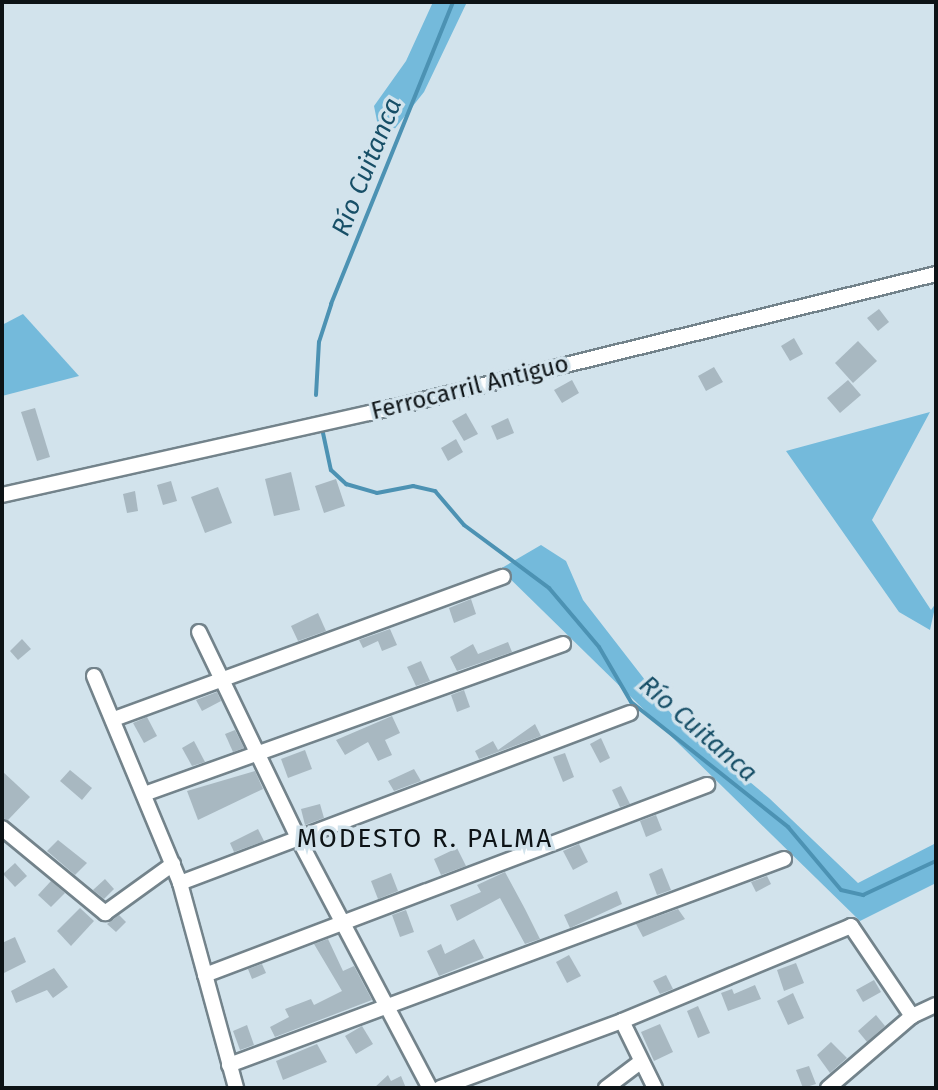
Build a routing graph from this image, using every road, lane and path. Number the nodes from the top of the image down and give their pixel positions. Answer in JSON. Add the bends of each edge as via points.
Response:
{"nodes":[{"id":1,"x":936,"y":274,"type":"edge"},
{"id":2,"x":2,"y":495,"type":"edge"},
{"id":3,"x":503,"y":577,"type":"dead end"},
{"id":4,"x":199,"y":632,"type":"dead end"},
{"id":5,"x":563,"y":644,"type":"dead end"},
{"id":6,"x":94,"y":676,"type":"dead end"},
{"id":7,"x":220,"y":677,"type":"junction"},
{"id":8,"x":630,"y":713,"type":"dead end"},
{"id":9,"x":114,"y":719,"type":"junction"},
{"id":10,"x":257,"y":754,"type":"junction"},
{"id":11,"x":707,"y":785,"type":"dead end"},
{"id":12,"x":147,"y":793,"type":"junction"},
{"id":13,"x":2,"y":828,"type":"edge"},
{"id":14,"x":299,"y":840,"type":"junction"},
{"id":15,"x":784,"y":859,"type":"dead end"},
{"id":16,"x":173,"y":864,"type":"junction"},
{"id":17,"x":180,"y":883,"type":"junction"},
{"id":18,"x":342,"y":925,"type":"junction"},
{"id":19,"x":205,"y":975,"type":"junction"},
{"id":20,"x":936,"y":1005,"type":"edge"},
{"id":21,"x":386,"y":1007,"type":"junction"},
{"id":22,"x":912,"y":1016,"type":"junction"},
{"id":23,"x":622,"y":1021,"type":"junction"},
{"id":24,"x":639,"y":1063,"type":"junction"},
{"id":25,"x":229,"y":1065,"type":"junction"},
{"id":26,"x":236,"y":1088,"type":"edge"},
{"id":27,"x":430,"y":1088,"type":"edge"},
{"id":28,"x":440,"y":1088,"type":"edge"},
{"id":29,"x":606,"y":1088,"type":"edge"},
{"id":30,"x":655,"y":1088,"type":"edge"},
{"id":31,"x":828,"y":1088,"type":"edge"}],
"edges":[{"from":1,"to":2,"type":"street","name":"Ferrocarril Antiguo","via":[[370,413]]},
{"from":3,"to":7,"type":"street"},
{"from":4,"to":7,"type":"street"},
{"from":5,"to":10,"type":"street"},
{"from":6,"to":9,"type":"street"},
{"from":7,"to":9,"type":"street"},
{"from":7,"to":10,"type":"street"},
{"from":8,"to":14,"type":"street"},
{"from":9,"to":12,"type":"street"},
{"from":10,"to":12,"type":"street"},
{"from":10,"to":14,"type":"street"},
{"from":11,"to":18,"type":"street"},
{"from":12,"to":16,"type":"street"},
{"from":13,"to":16,"type":"street","via":[[105,913]]},
{"from":14,"to":17,"type":"street"},
{"from":14,"to":18,"type":"street"},
{"from":15,"to":21,"type":"street"},
{"from":16,"to":17,"type":"street"},
{"from":17,"to":19,"type":"street"},
{"from":18,"to":19,"type":"street"},
{"from":18,"to":21,"type":"street"},
{"from":19,"to":25,"type":"street"},
{"from":20,"to":22,"type":"street"},
{"from":21,"to":25,"type":"street"},
{"from":21,"to":27,"type":"street"},
{"from":22,"to":23,"type":"street","via":[[851,926]]},
{"from":22,"to":31,"type":"street"},
{"from":23,"to":24,"type":"street"},
{"from":23,"to":28,"type":"street"},
{"from":24,"to":29,"type":"street"},
{"from":24,"to":30,"type":"street"},
{"from":25,"to":26,"type":"street"}]}
